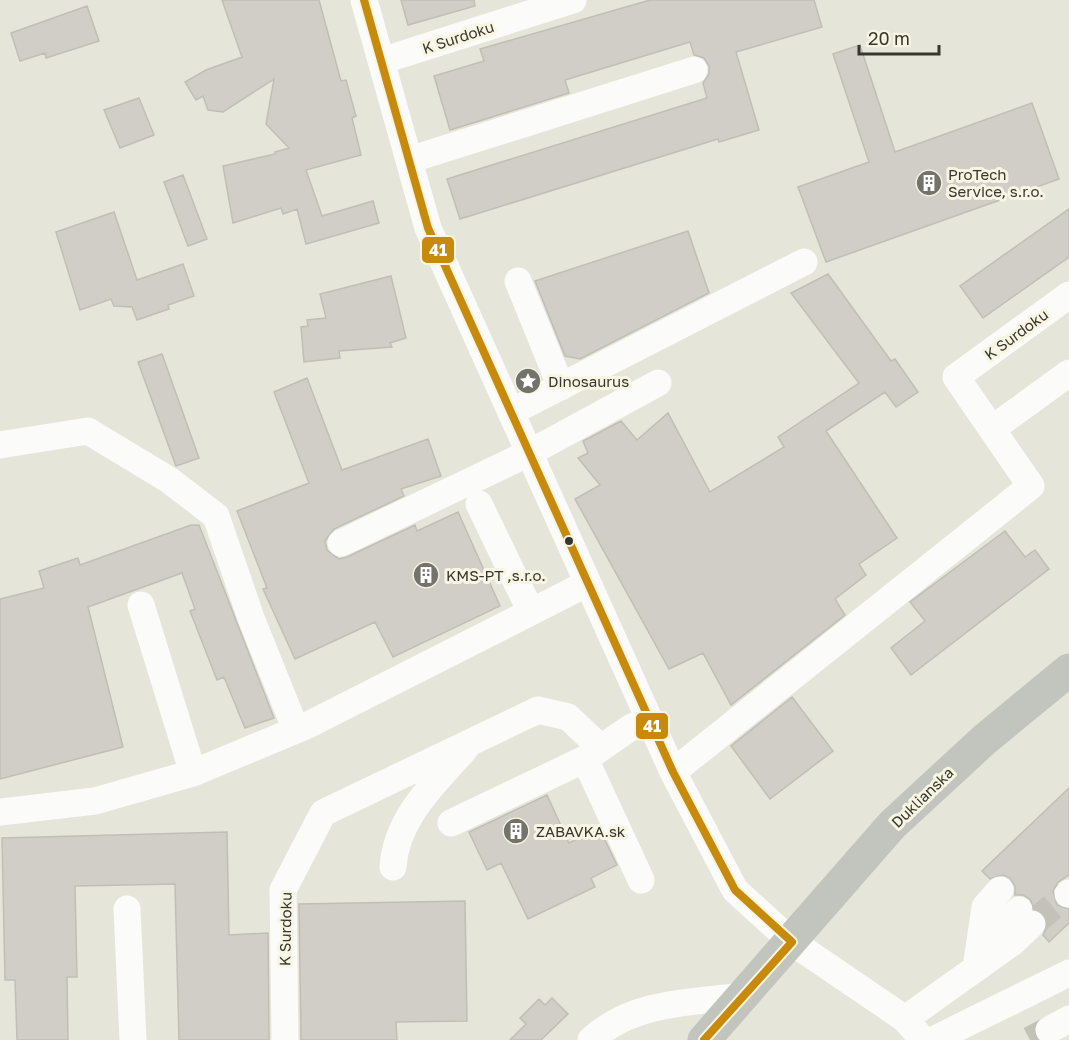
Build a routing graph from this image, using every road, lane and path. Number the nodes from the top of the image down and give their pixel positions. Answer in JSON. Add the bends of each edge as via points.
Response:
{"nodes":[{"id":1,"x":364,"y":0,"type":"edge"},
{"id":2,"x":573,"y":0,"type":"edge"},
{"id":3,"x":534,"y":6,"type":"edge"},
{"id":4,"x":381,"y":62,"type":"junction"},
{"id":5,"x":694,"y":70,"type":"dead end"},
{"id":6,"x":409,"y":160,"type":"junction"},
{"id":7,"x":804,"y":262,"type":"dead end"},
{"id":8,"x":518,"y":281,"type":"dead end"},
{"id":9,"x":1069,"y":295,"type":"edge"},
{"id":10,"x":1069,"y":373,"type":"edge"},
{"id":11,"x":658,"y":383,"type":"dead end"},
{"id":12,"x":561,"y":387,"type":"junction"},
{"id":13,"x":511,"y":412,"type":"junction"},
{"id":14,"x":992,"y":429,"type":"junction"},
{"id":15,"x":0,"y":445,"type":"edge"},
{"id":16,"x":529,"y":453,"type":"junction"},
{"id":17,"x":479,"y":504,"type":"dead end"},
{"id":18,"x":341,"y":543,"type":"dead end"},
{"id":19,"x":588,"y":583,"type":"junction"},
{"id":20,"x":141,"y":605,"type":"dead end"},
{"id":21,"x":531,"y":612,"type":"junction"},
{"id":22,"x":1069,"y":670,"type":"edge"},
{"id":23,"x":649,"y":719,"type":"junction"},
{"id":24,"x":296,"y":730,"type":"junction"},
{"id":25,"x":472,"y":741,"type":"junction"},
{"id":26,"x":593,"y":754,"type":"junction"},
{"id":27,"x":673,"y":772,"type":"junction"},
{"id":28,"x":193,"y":773,"type":"junction"},
{"id":29,"x":0,"y":812,"type":"edge"},
{"id":30,"x":451,"y":823,"type":"dead end"},
{"id":31,"x":393,"y":867,"type":"dead end"},
{"id":32,"x":641,"y":880,"type":"dead end"},
{"id":33,"x":1000,"y":890,"type":"dead end"},
{"id":34,"x":127,"y":909,"type":"dead end"},
{"id":35,"x":1026,"y":917,"type":"tunnel mouth"},
{"id":36,"x":792,"y":942,"type":"junction"},
{"id":37,"x":976,"y":968,"type":"junction"},
{"id":38,"x":1069,"y":973,"type":"edge"},
{"id":39,"x":744,"y":996,"type":"junction"},
{"id":40,"x":905,"y":1018,"type":"junction"},
{"id":41,"x":134,"y":1040,"type":"edge"},
{"id":42,"x":285,"y":1040,"type":"edge"},
{"id":43,"x":591,"y":1040,"type":"edge"},
{"id":44,"x":704,"y":1040,"type":"edge"},
{"id":45,"x":923,"y":1040,"type":"edge"},
{"id":46,"x":933,"y":1040,"type":"edge"}],
"edges":[{"from":1,"to":4,"type":"street"},
{"from":2,"to":3,"type":"street","name":"K Surdoku"},
{"from":3,"to":4,"type":"street","name":"K Surdoku"},
{"from":4,"to":6,"type":"street"},
{"from":5,"to":6,"type":"street"},
{"from":6,"to":13,"type":"street","via":[[428,228]]},
{"from":7,"to":12,"type":"street"},
{"from":8,"to":12,"type":"street"},
{"from":9,"to":14,"type":"street","name":"K Surdoku","via":[[956,376]]},
{"from":10,"to":14,"type":"street"},
{"from":11,"to":16,"type":"street"},
{"from":12,"to":13,"type":"street"},
{"from":13,"to":16,"type":"street"},
{"from":14,"to":27,"type":"street","name":"K Surdoku","via":[[1031,486]]},
{"from":15,"to":24,"type":"street","via":[[88,431],[169,480],[216,516]]},
{"from":16,"to":18,"type":"street"},
{"from":16,"to":19,"type":"street"},
{"from":17,"to":21,"type":"street"},
{"from":19,"to":21,"type":"street"},
{"from":19,"to":23,"type":"street"},
{"from":20,"to":28,"type":"street"},
{"from":21,"to":24,"type":"street"},
{"from":22,"to":36,"type":"main road","name":"Duklianska","via":[[906,811]]},
{"from":23,"to":26,"type":"street"},
{"from":23,"to":27,"type":"street"},
{"from":24,"to":28,"type":"street"},
{"from":25,"to":26,"type":"street","name":"K Surdoku","via":[[538,710],[568,717]]},
{"from":25,"to":31,"type":"street","name":"K Surdoku","via":[[401,827]]},
{"from":25,"to":42,"type":"street","name":"K Surdoku","via":[[323,813],[283,890]]},
{"from":26,"to":30,"type":"street"},
{"from":26,"to":32,"type":"street"},
{"from":27,"to":36,"type":"street","via":[[735,890]]},
{"from":28,"to":29,"type":"street","via":[[95,801]]},
{"from":33,"to":37,"type":"street","via":[[985,907]]},
{"from":34,"to":41,"type":"street"},
{"from":35,"to":37,"type":"street","via":[[1013,942]]},
{"from":36,"to":39,"type":"main road","name":"Duklianska"},
{"from":36,"to":40,"type":"street"},
{"from":37,"to":40,"type":"street"},
{"from":38,"to":46,"type":"street"},
{"from":39,"to":43,"type":"street","via":[[660,1006],[606,1026]]},
{"from":39,"to":44,"type":"main road","name":"Duklianska"},
{"from":40,"to":45,"type":"street"}]}
